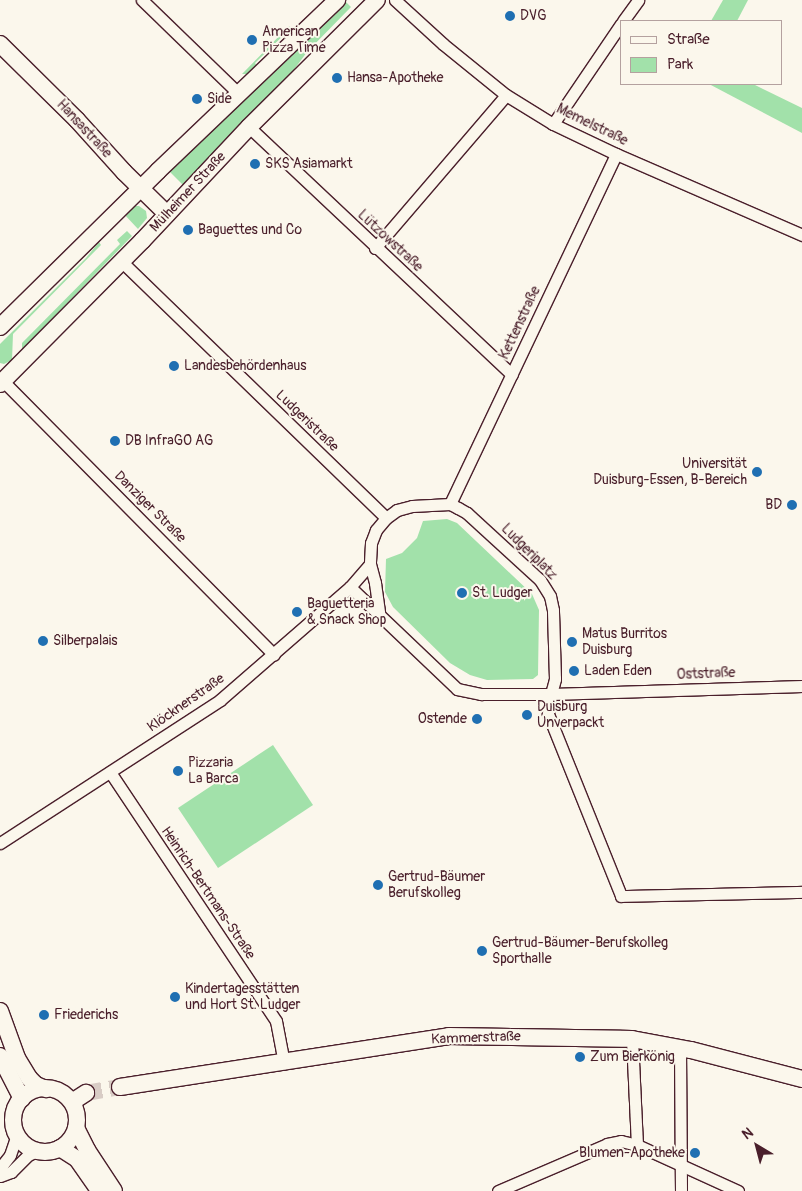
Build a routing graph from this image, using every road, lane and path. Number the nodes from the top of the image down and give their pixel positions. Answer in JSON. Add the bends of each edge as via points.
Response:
{"nodes":[{"id":1,"x":142,"y":0,"type":"edge"},
{"id":2,"x":337,"y":0,"type":"edge"},
{"id":3,"x":377,"y":0,"type":"edge"},
{"id":4,"x":395,"y":0,"type":"edge"},
{"id":5,"x":638,"y":0,"type":"edge"},
{"id":6,"x":624,"y":20,"type":"edge"},
{"id":7,"x":620,"y":26,"type":"edge"},
{"id":8,"x":0,"y":44,"type":"edge"},
{"id":9,"x":239,"y":94,"type":"junction"},
{"id":10,"x":506,"y":95,"type":"junction"},
{"id":11,"x":553,"y":124,"type":"junction"},
{"id":12,"x":250,"y":127,"type":"junction"},
{"id":13,"x":616,"y":154,"type":"junction"},
{"id":14,"x":140,"y":188,"type":"junction"},
{"id":15,"x":167,"y":214,"type":"junction"},
{"id":16,"x":802,"y":234,"type":"edge"},
{"id":17,"x":376,"y":248,"type":"junction"},
{"id":18,"x":121,"y":261,"type":"junction"},
{"id":19,"x":0,"y":327,"type":"edge"},
{"id":20,"x":512,"y":375,"type":"junction"},
{"id":21,"x":1,"y":381,"type":"edge"},
{"id":22,"x":450,"y":504,"type":"junction"},
{"id":23,"x":386,"y":518,"type":"junction"},
{"id":24,"x":370,"y":564,"type":"junction"},
{"id":25,"x":350,"y":587,"type":"junction"},
{"id":26,"x":379,"y":613,"type":"junction"},
{"id":27,"x":274,"y":654,"type":"junction"},
{"id":28,"x":802,"y":686,"type":"edge"},
{"id":29,"x":551,"y":694,"type":"junction"},
{"id":30,"x":110,"y":772,"type":"junction"},
{"id":31,"x":0,"y":843,"type":"edge"},
{"id":32,"x":802,"y":892,"type":"edge"},
{"id":33,"x":0,"y":1011,"type":"edge"},
{"id":34,"x":632,"y":1039,"type":"junction"},
{"id":35,"x":680,"y":1048,"type":"junction"},
{"id":36,"x":0,"y":1056,"type":"edge"},
{"id":37,"x":284,"y":1063,"type":"junction"},
{"id":38,"x":802,"y":1079,"type":"edge"},
{"id":39,"x":120,"y":1087,"type":"tunnel mouth"},
{"id":40,"x":46,"y":1089,"type":"junction"},
{"id":41,"x":86,"y":1093,"type":"tunnel mouth"},
{"id":42,"x":22,"y":1098,"type":"junction"},
{"id":43,"x":72,"y":1102,"type":"junction"},
{"id":44,"x":76,"y":1128,"type":"junction"},
{"id":45,"x":17,"y":1135,"type":"junction"},
{"id":46,"x":637,"y":1145,"type":"junction"},
{"id":47,"x":60,"y":1148,"type":"junction"},
{"id":48,"x":38,"y":1151,"type":"junction"},
{"id":49,"x":681,"y":1164,"type":"junction"},
{"id":50,"x":0,"y":1168,"type":"edge"},
{"id":51,"x":0,"y":1176,"type":"edge"},
{"id":52,"x":99,"y":1191,"type":"edge"},
{"id":53,"x":114,"y":1191,"type":"edge"},
{"id":54,"x":498,"y":1191,"type":"edge"},
{"id":55,"x":681,"y":1191,"type":"edge"},
{"id":56,"x":738,"y":1191,"type":"edge"}],
"edges":[{"from":1,"to":9,"type":"street"},
{"from":2,"to":9,"type":"street"},
{"from":3,"to":12,"type":"street","name":"Mülheimer Straße"},
{"from":4,"to":10,"type":"street","name":"Memelstraße"},
{"from":5,"to":6,"type":"street"},
{"from":7,"to":11,"type":"street"},
{"from":8,"to":14,"type":"street","name":"Hansastraße"},
{"from":9,"to":14,"type":"street"},
{"from":10,"to":11,"type":"street","name":"Memelstraße"},
{"from":10,"to":17,"type":"street"},
{"from":11,"to":13,"type":"street","name":"Memelstraße"},
{"from":12,"to":15,"type":"street","name":"Mülheimer Straße"},
{"from":12,"to":17,"type":"street","name":"Lützowstraße"},
{"from":13,"to":16,"type":"street","name":"Memelstraße"},
{"from":13,"to":20,"type":"street","name":"Kettenstraße"},
{"from":14,"to":15,"type":"street","name":"Hansastraße"},
{"from":14,"to":19,"type":"street"},
{"from":15,"to":18,"type":"street","name":"Mülheimer Straße"},
{"from":17,"to":20,"type":"street","name":"Lützowstraße"},
{"from":18,"to":21,"type":"street","name":"Mülheimer Straße"},
{"from":18,"to":23,"type":"street","name":"Ludgeristraße"},
{"from":20,"to":22,"type":"street","name":"Kettenstraße"},
{"from":21,"to":27,"type":"street","name":"Danziger Straße"},
{"from":22,"to":23,"type":"street","via":[[412,506],[397,510]]},
{"from":22,"to":29,"type":"street","name":"Ludgeriplatz","via":[[467,513],[540,580],[550,596],[555,679]]},
{"from":23,"to":24,"type":"street","via":[[371,543]]},
{"from":24,"to":25,"type":"street","name":"Klöcknerstraße"},
{"from":24,"to":26,"type":"street"},
{"from":25,"to":26,"type":"street"},
{"from":25,"to":27,"type":"street","name":"Klöcknerstraße"},
{"from":26,"to":29,"type":"street","via":[[457,689],[481,694]]},
{"from":27,"to":30,"type":"street","name":"Klöcknerstraße","via":[[220,700]]},
{"from":28,"to":29,"type":"street","name":"Oststraße"},
{"from":29,"to":32,"type":"street","name":"Ludgeriplatz","via":[[548,714],[622,896]]},
{"from":30,"to":31,"type":"street","name":"Klöcknerstraße"},
{"from":30,"to":37,"type":"street","name":"Heinrich-Bertmans-Straße","via":[[276,1021]]},
{"from":33,"to":40,"type":"street","via":[[17,1058],[29,1078]]},
{"from":34,"to":35,"type":"street","name":"Kammerstraße"},
{"from":34,"to":37,"type":"street","name":"Kammerstraße","via":[[449,1036]]},
{"from":34,"to":46,"type":"street"},
{"from":35,"to":38,"type":"street","name":"Kammerstraße"},
{"from":35,"to":49,"type":"street"},
{"from":36,"to":42,"type":"street"},
{"from":37,"to":39,"type":"street","name":"Kammerstraße"},
{"from":40,"to":42,"type":"street"},
{"from":40,"to":43,"type":"street","via":[[60,1092]]},
{"from":41,"to":43,"type":"street"},
{"from":42,"to":45,"type":"street","via":[[14,1116]]},
{"from":43,"to":44,"type":"street"},
{"from":44,"to":47,"type":"street","via":[[70,1140]]},
{"from":44,"to":53,"type":"street"},
{"from":45,"to":48,"type":"street","via":[[22,1142]]},
{"from":45,"to":50,"type":"street","via":[[10,1155]]},
{"from":46,"to":49,"type":"street"},
{"from":46,"to":54,"type":"street","via":[[621,1141],[607,1144]]},
{"from":47,"to":48,"type":"street"},
{"from":47,"to":52,"type":"street","via":[[77,1159]]},
{"from":48,"to":51,"type":"street","via":[[28,1155],[12,1172]]},
{"from":49,"to":55,"type":"street"},
{"from":49,"to":56,"type":"street"}]}
